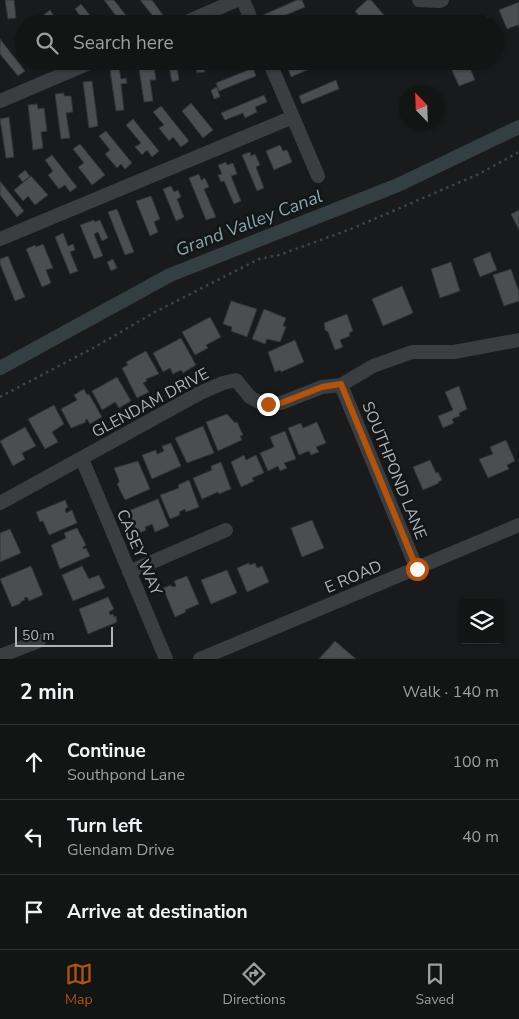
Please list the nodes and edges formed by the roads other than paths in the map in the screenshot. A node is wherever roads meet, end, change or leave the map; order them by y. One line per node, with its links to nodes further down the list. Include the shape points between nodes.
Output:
1 (237, 0): 5 (street)
2 (243, 0): 6 (street)
3 (419, 0): 4 (street)
4 (442, 0)
5 (203, 15)
6 (249, 15)
7 (73, 70): 9 (street)
8 (273, 70): 10 (street)
9 (0, 101)
10 (293, 117): 11 (street); 12 (street)
11 (318, 176)
12 (0, 239)
13 (519, 340): 14 (street, GLENDAM DRIVE, via 454,352 412,352 373,366)
14 (341, 384): 15 (street, GLENDAM DRIVE, via 268,404 250,397 236,380 223,383); 19 (street, SOUTHPOND LANE)
15 (82, 459): 16 (street, GLENDAM DRIVE); 20 (street, CASEY WAY)
16 (0, 503)
17 (519, 524): 19 (street, E ROAD)
18 (226, 530): 20 (street)
19 (417, 569): 24 (street, E ROAD)
20 (130, 572): 23 (street, CASEY WAY)
21 (40, 641): 22 (street)
22 (0, 656)
23 (166, 659)
24 (200, 659)

